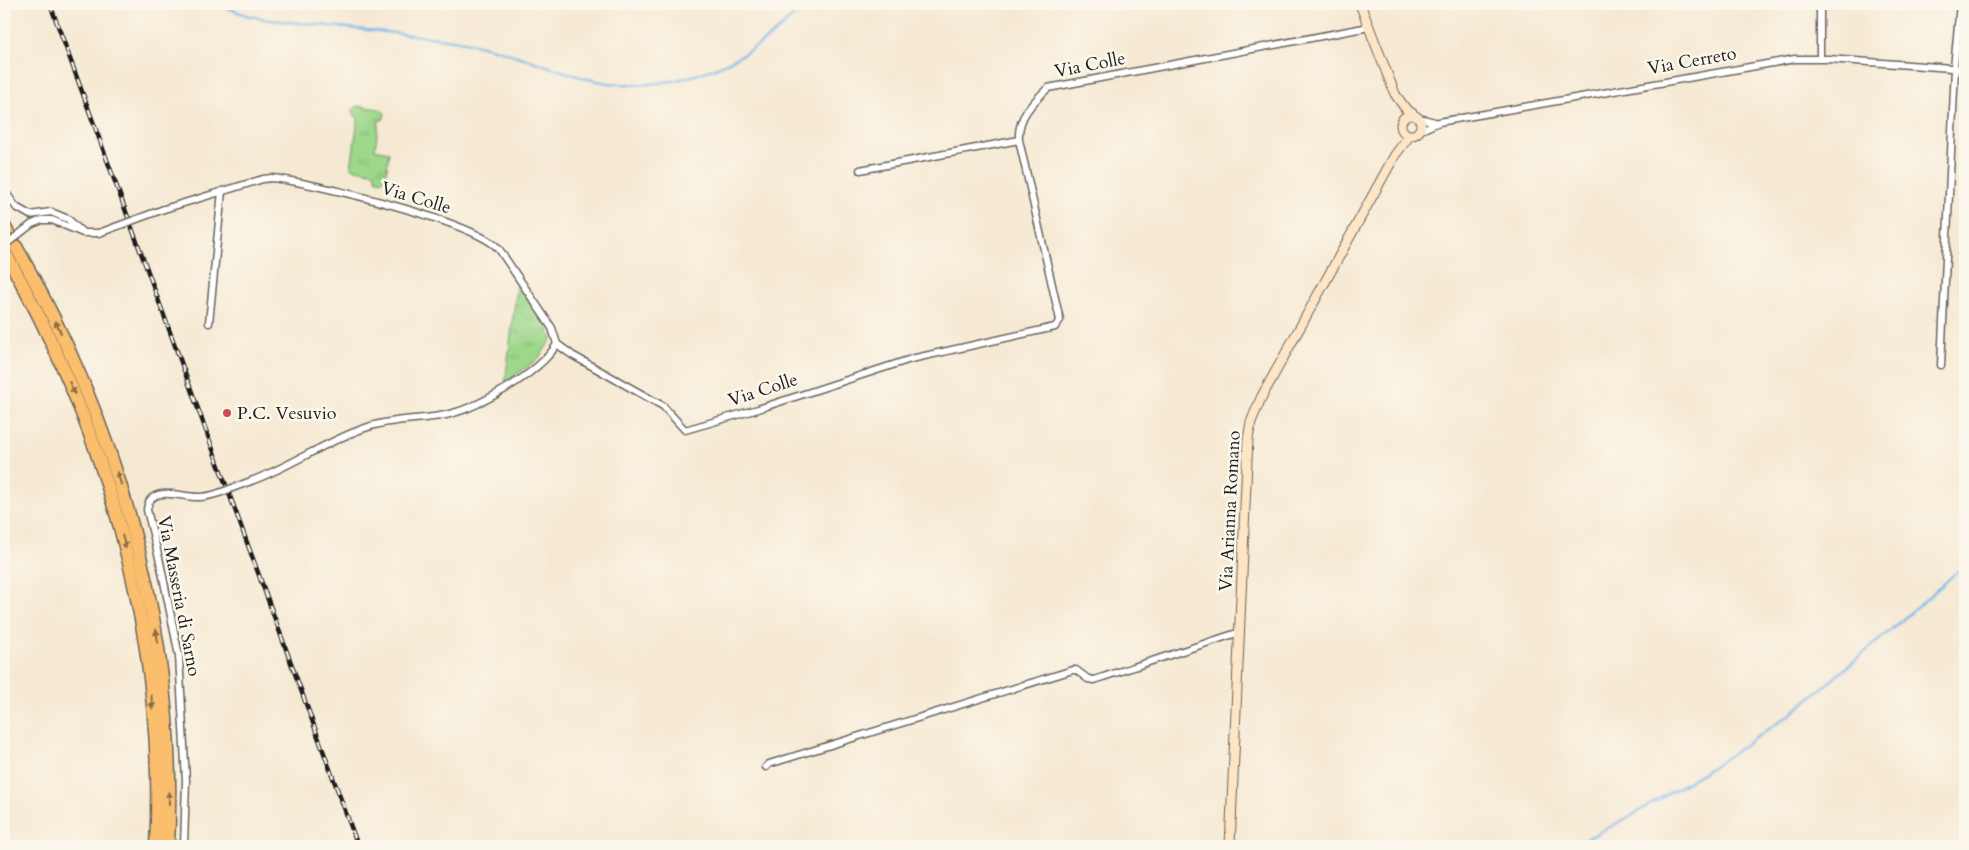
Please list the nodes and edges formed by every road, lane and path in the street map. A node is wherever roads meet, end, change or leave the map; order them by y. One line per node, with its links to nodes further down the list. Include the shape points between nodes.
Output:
1 (1360, 4): 4 (street, Via Arianna Romano)
2 (1820, 4): 5 (street)
3 (1960, 4): 6 (street)
4 (1369, 27): 8 (street, Via Arianna Romano); 13 (street, Via Colle, via 1048,88 1024,115 1018,129)
5 (1820, 59): 6 (street, Via Cerreto); 10 (street, Via Cerreto, via 1795,59 1738,68)
6 (1954, 68): 7 (street, Via Cerreto); 24 (street)
7 (1965, 69)
8 (1395, 94): 9 (street, Via Arianna Romano); 11 (street, Via Arianna Romano)
9 (1416, 116): 10 (street, Via Cerreto); 11 (street, via 1406,115); 12 (street, via 1421,125)
10 (1439, 122): 12 (street, Via Cerreto)
11 (1401, 123): 12 (street, via 1404,133); 14 (street, Via Arianna Romano)
12 (1415, 133): 14 (street, Via Arianna Romano)
13 (1018, 140): 15 (street); 23 (street, Via Colle, via 1060,320 1055,327 911,359 686,430 658,403)
14 (1395, 155): 25 (street, Via Arianna Romano, via 1261,398 1251,422)
15 (860, 170)
16 (4, 190): 19 (street, via 16,207 30,215 51,212 68,219)
17 (222, 191): 19 (street, Via Colle, bridge, via 99,233); 22 (street); 23 (street, Via Colle, via 263,179 281,179 382,203 475,233 499,249 552,328)
18 (4, 226): 28 (highway, one-way to 18, via 169,776 164,691 153,613 130,515 104,435 76,367 34,279)
19 (83, 233): 20 (street, Via Colle, bridge, via 52,220 37,222)
20 (4, 246)
21 (4, 251): 27 (highway, one-way to 27, via 80,406 107,479 132,573 152,695 157,779)
22 (209, 323)
23 (557, 344): 29 (street, Via Masseria di Sarno, bridge, via 524,376 472,407 440,416 369,427 282,469 219,493 198,497 162,494 148,504 179,656 186,781)
24 (1941, 365)
25 (1240, 632): 26 (street, via 1094,680 1073,670); 30 (street, Via Arianna Romano)
26 (766, 767)
27 (156, 846)
28 (168, 846)
29 (184, 846)
30 (1230, 846)

